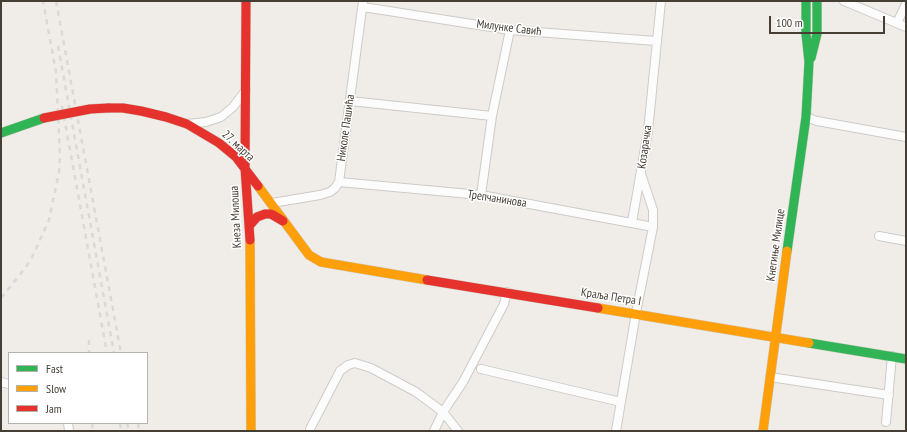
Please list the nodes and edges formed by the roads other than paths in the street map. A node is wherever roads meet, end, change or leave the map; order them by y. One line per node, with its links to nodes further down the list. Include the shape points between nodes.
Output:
1 (246, 1): 13 (street, Кнеза Милоша)
2 (661, 1): 11 (street, Козарачка)
3 (806, 1): 12 (street)
4 (817, 1): 12 (street, via 817,34)
5 (844, 1): 8 (street)
6 (363, 4): 10 (street, Милунке Савић); 14 (street, Николе Пашића)
7 (906, 4): 8 (street)
8 (897, 23): 9 (street)
9 (906, 27)
10 (510, 30): 11 (street, Милунке Савић); 15 (street)
11 (656, 41): 21 (street, Козарачка, via 648,131)
12 (809, 62): 16 (street, Кнегиње Милице)
13 (246, 90): 17 (street, via 233,107 221,117); 20 (street, Кнеза Милоша)
14 (350, 101): 15 (street); 22 (street, Николе Пашића)
15 (492, 116): 23 (street)
16 (806, 117): 19 (street); 34 (street, Кнегиње Милице)
17 (187, 124): 18 (street, 27. марта, bridge, via 141,110 108,108 44,118); 20 (street, 27. марта, via 223,145)
18 (1, 133)
19 (906, 137)
20 (245, 168): 24 (street, 27. марта); 27 (street, Кнеза Милоша)
21 (641, 174): 26 (street); 28 (street, Козарачка, via 653,210)
22 (339, 182): 23 (street, Трепчанинова); 24 (street, via 330,192)
23 (481, 195): 26 (street, Трепчанинова)
24 (272, 203): 25 (street, 27. марта)
25 (286, 222): 27 (street, via 265,214); 31 (street, 27. марта)
26 (632, 222): 28 (street, Трепчанинова)
27 (250, 225): 44 (street, Кнеза Милоша)
28 (653, 227): 33 (street, Козарачка)
29 (879, 236): 30 (street)
30 (906, 242)
31 (313, 258): 32 (street, Краља Петра I, via 354,268)
32 (507, 292): 33 (street, Краља Петра I); 41 (street, via 504,304 463,382)
33 (636, 313): 34 (street, Краља Петра I); 40 (street, Козарачка)
34 (775, 336): 35 (street, Краља Петра I); 38 (street, Кнегиње Милице)
35 (892, 356): 36 (street, Краља Петра I); 39 (street)
36 (906, 359)
37 (481, 369): 40 (street)
38 (770, 377): 39 (street); 48 (street, Кнегиње Милице)
39 (889, 395): 42 (street)
40 (621, 402): 47 (street, Козарачка)
41 (443, 412): 43 (street, via 416,392 371,368 355,363 340,371); 45 (street); 46 (street)
42 (886, 422)
43 (310, 429)
44 (251, 431)
45 (434, 431)
46 (458, 431)
47 (616, 431)
48 (763, 431)

